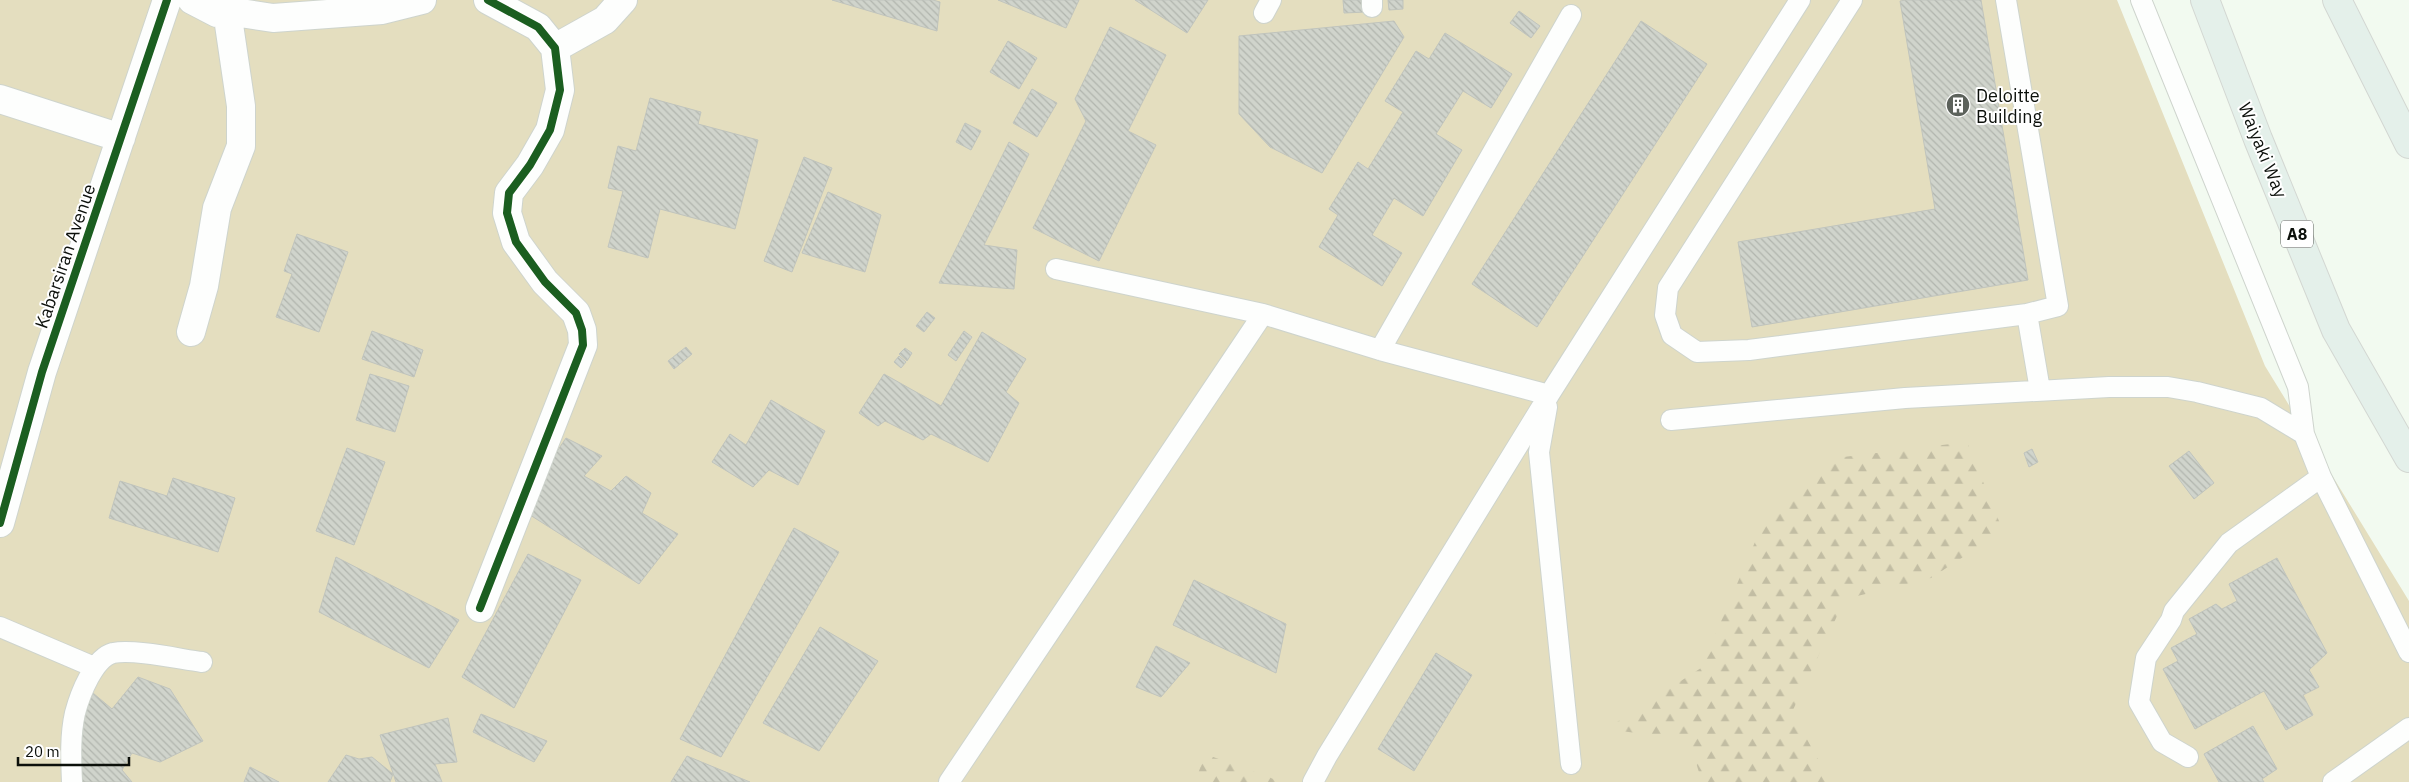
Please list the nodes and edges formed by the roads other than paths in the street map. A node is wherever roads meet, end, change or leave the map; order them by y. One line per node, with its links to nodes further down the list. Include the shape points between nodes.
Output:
1 (167, 0): 16 (street, Kabarsiran Avenue)
2 (192, 0): 12 (street, via 217,13)
3 (422, 0): 12 (street, via 382,10 273,18)
4 (488, 0): 14 (street, via 538,27)
5 (623, 0): 14 (street, via 605,20)
6 (1800, 0): 24 (lane)
7 (1852, 0): 20 (lane, via 1668,288 1665,315 1672,335 1697,352 1749,350)
8 (2006, 0): 20 (lane, via 2058,306)
9 (2141, 0): 26 (lane, via 2298,387)
10 (2205, 0): 27 (highway, Waiyaki Way / A8, via 2336,330)
11 (2338, 0): 17 (highway)
12 (227, 11): 21 (street, via 241,106 241,146 217,208 204,286)
13 (1571, 15): 22 (lane)
14 (555, 48): 30 (street, via 560,90 550,130 509,193 507,213 516,242 545,282 576,313 583,344)
15 (0, 99): 16 (street)
16 (121, 138): 29 (street, Kabarsiran Avenue, via 42,372)
17 (2408, 141)
18 (1056, 269): 19 (lane)
19 (1263, 314): 22 (lane); 39 (lane)
20 (2027, 314): 23 (lane)
21 (191, 332)
22 (1380, 350): 24 (lane)
23 (2040, 390): 25 (lane, via 1905,398); 26 (lane, via 2168,387 2261,408)
24 (1549, 395): 37 (lane, via 1539,452); 40 (lane)
25 (1671, 420)
26 (2304, 434): 28 (lane)
27 (2409, 458)
28 (2321, 477): 32 (lane); 36 (lane, via 2229,543 2174,610 2146,658 2139,702 2162,742)
29 (0, 523)
30 (480, 608)
31 (0, 627): 34 (lane)
32 (2409, 652)
33 (202, 662): 34 (lane, via 114,653 102,658)
34 (94, 667): 38 (lane, via 76,712 71,751)
35 (2409, 728): 41 (lane)
36 (2188, 757)
37 (1571, 764)
38 (72, 782)
39 (949, 782)
40 (1313, 782)
41 (2333, 782)

